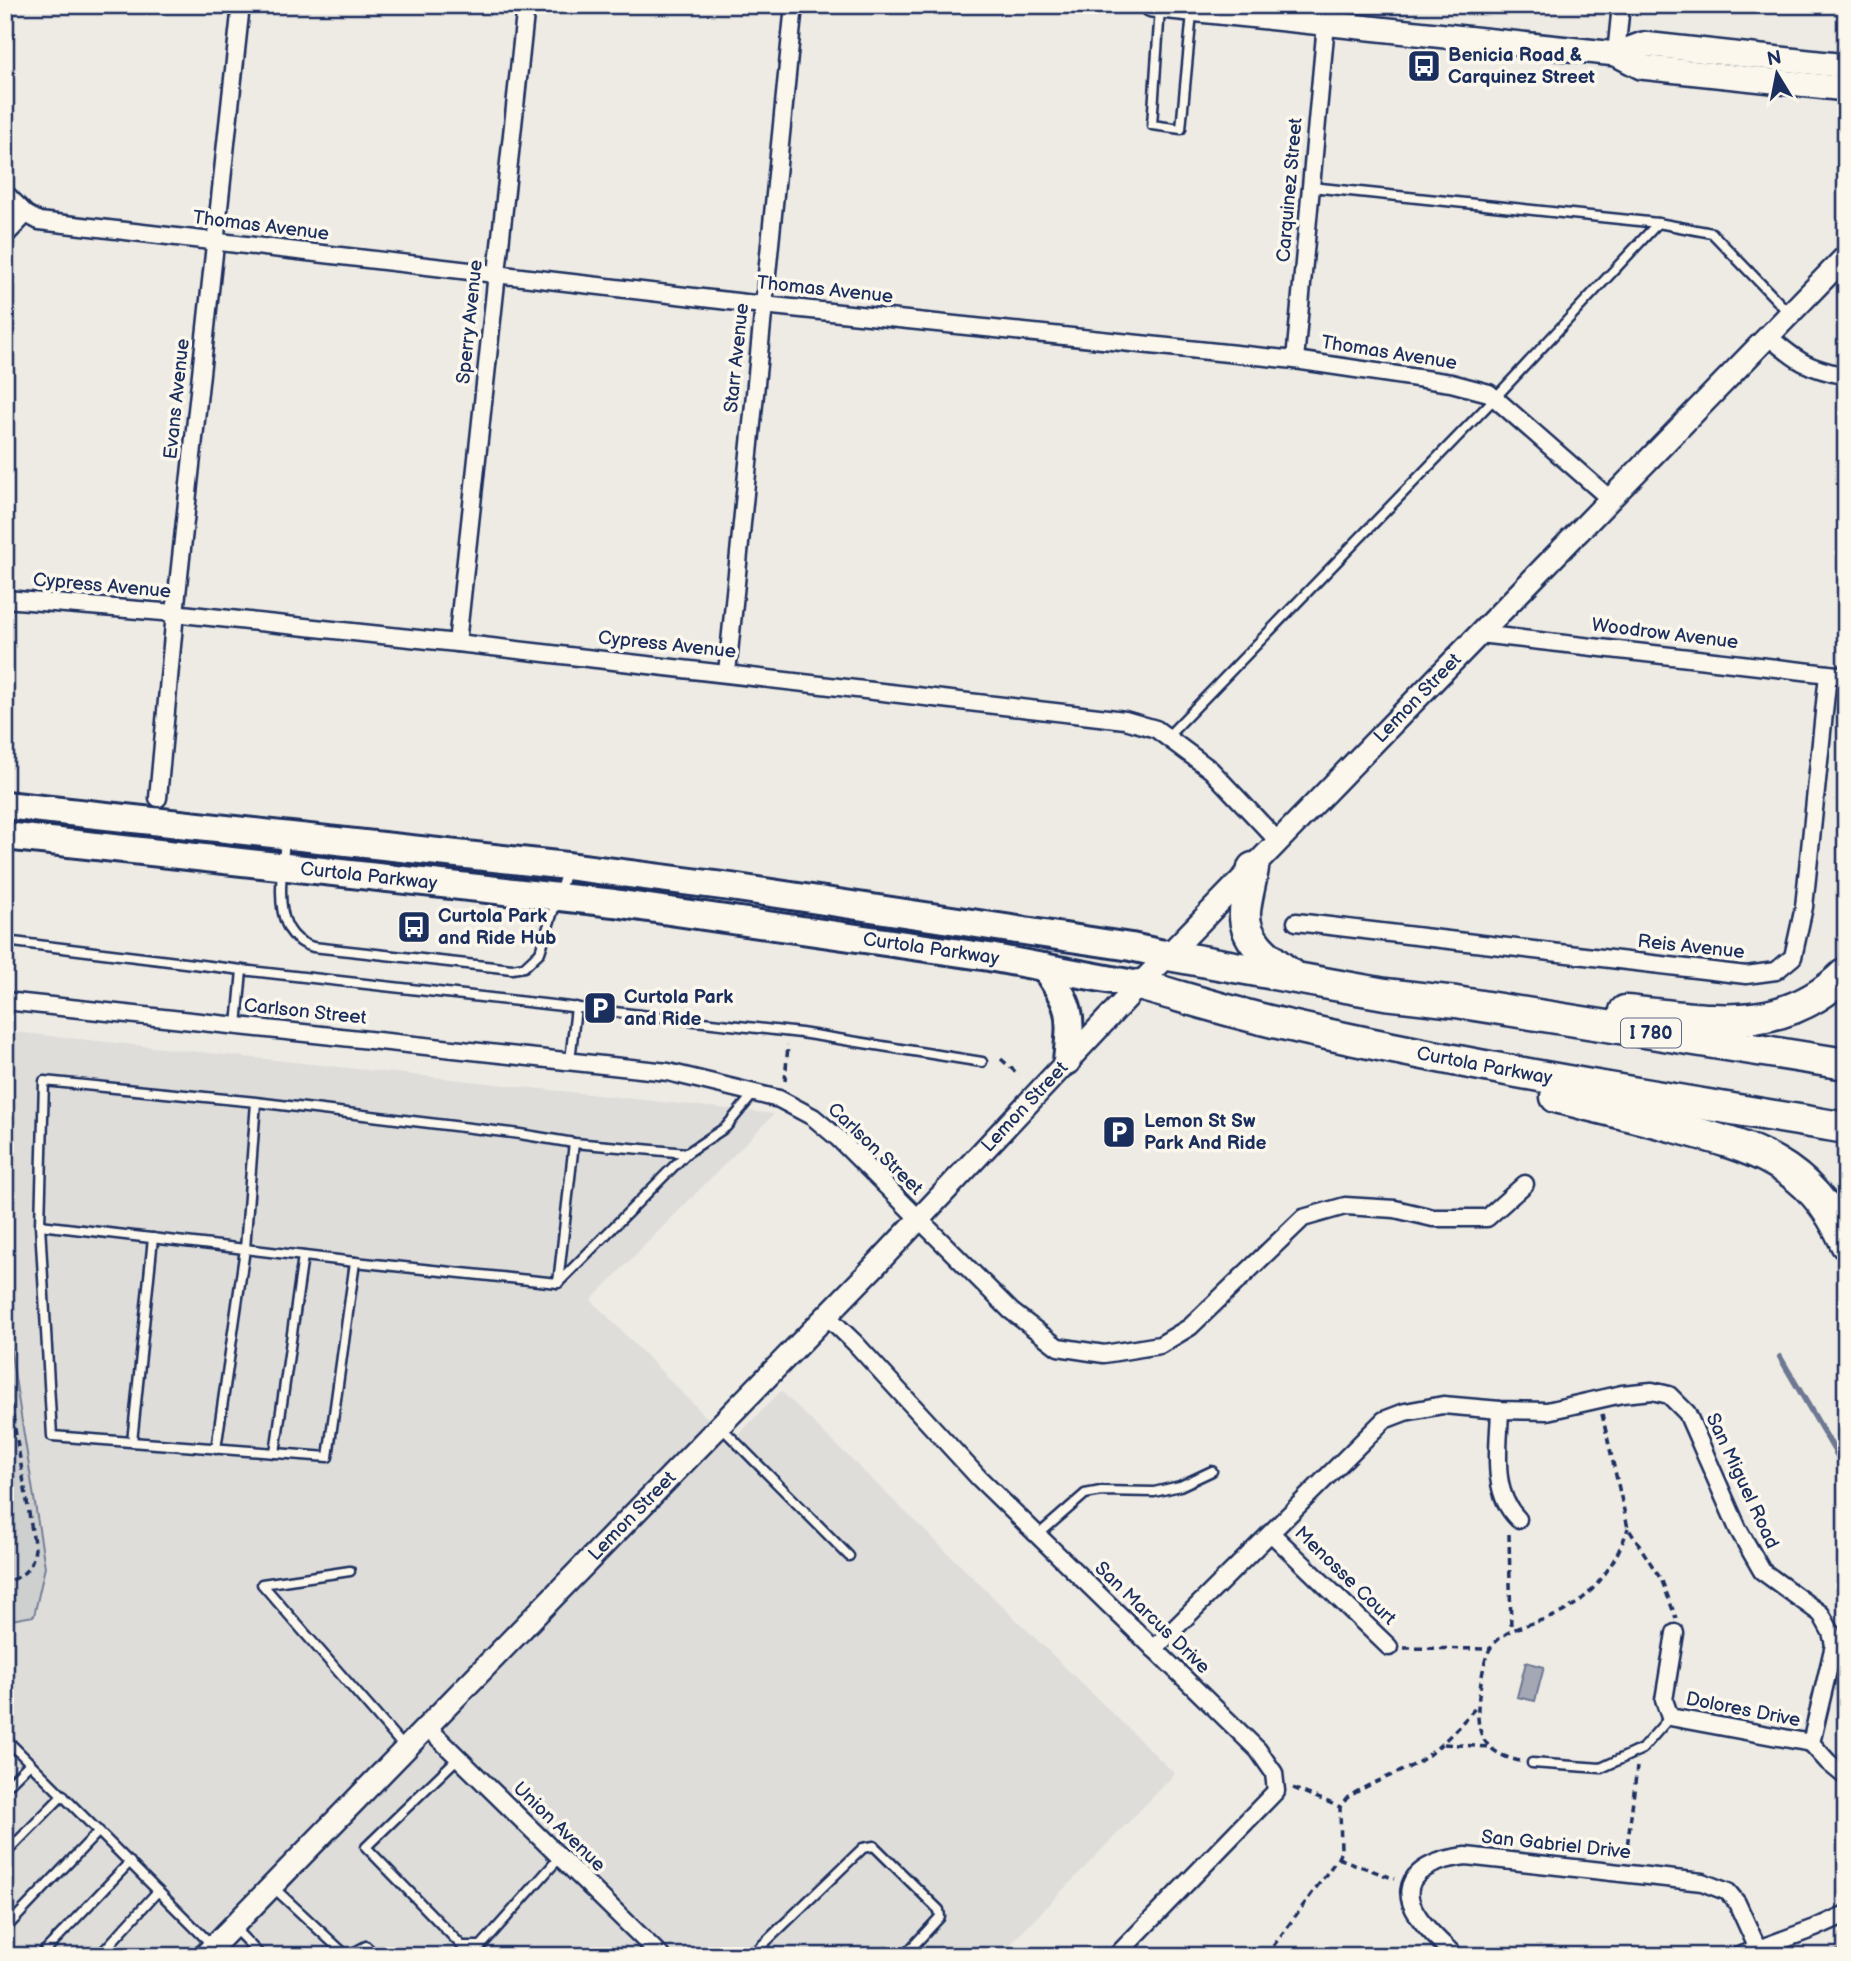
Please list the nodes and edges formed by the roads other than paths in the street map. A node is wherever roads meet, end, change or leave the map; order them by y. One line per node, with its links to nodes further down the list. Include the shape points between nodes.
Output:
1 (241, 5): 17 (street, Evans Avenue)
2 (526, 5): 19 (street, Sperry Avenue)
3 (794, 5): 20 (street, Starr Avenue)
4 (1152, 5): 6 (main road)
5 (1621, 5): 9 (street)
6 (1160, 6): 7 (main road); 7 (lane, via 1152,125 1181,129)
7 (1192, 10): 8 (main road)
8 (1326, 24): 9 (main road); 12 (street, Carquinez Street)
9 (1616, 54): 10 (main road, via 1643,44); 11 (main road, via 1641,67)
10 (1846, 66)
11 (1846, 89)
12 (1311, 187): 15 (lane); 23 (street, Carquinez Street)
13 (5, 193): 14 (street, Thomas Avenue)
14 (26, 214): 16 (street); 17 (street, Thomas Avenue, via 39,221)
15 (1658, 223): 21 (lane, via 1712,233); 25 (lane)
16 (5, 236)
17 (215, 242): 19 (street, Thomas Avenue); 28 (street, Evans Avenue)
18 (1846, 256): 21 (street, Lemon Street)
19 (496, 274): 20 (street, Thomas Avenue); 30 (street, Sperry Avenue)
20 (763, 305): 23 (street, Thomas Avenue); 31 (street, Starr Avenue)
21 (1790, 313): 22 (street, Lemon Street)
22 (1768, 336): 24 (street, via 1814,369); 26 (street, Lemon Street)
23 (1296, 360): 25 (street, Thomas Avenue, via 1451,383)
24 (1846, 376)
25 (1495, 398): 26 (street, Thomas Avenue); 34 (lane)
26 (1610, 499): 29 (street, Lemon Street)
27 (5, 599): 28 (street, Cypress Avenue)
28 (175, 613): 30 (street, Cypress Avenue); 35 (street, Evans Avenue)
29 (1479, 634): 32 (street, Woodrow Avenue); 39 (street, Lemon Street)
30 (457, 643): 31 (street, Cypress Avenue)
31 (727, 673): 34 (street, Cypress Avenue, via 1125,720)
32 (1828, 674): 33 (street, Woodrow Avenue); 44 (street, Reis Avenue, via 1804,907 1793,957 1776,971 1746,975)
33 (1846, 676)
34 (1168, 736): 39 (street, Cypress Avenue, via 1211,770)
35 (159, 798)
36 (5, 806): 38 (main road, Curtola Parkway)
37 (5, 836): 41 (main road, Curtola Parkway)
38 (285, 836): 40 (main road, Curtola Parkway); 41 (lane)
39 (1278, 841): 42 (street, Lemon Street)
40 (567, 866): 43 (lane); 46 (main road, Curtola Parkway)
41 (284, 868): 43 (main road, Curtola Parkway); 43 (lane, via 282,915 300,943 512,969 524,967 540,951)
42 (1253, 868): 46 (street, Lemon Street); 50 (highway, via 1245,915 1253,941)
43 (558, 896): 47 (main road, Curtola Parkway)
44 (1296, 922)
45 (5, 941): 48 (lane)
46 (1168, 955): 50 (highway, Curtola Parkway / I 780); 51 (street, Lemon Street)
47 (1044, 967): 51 (main road, Curtola Parkway); 57 (main road, via 1065,998 1071,1023)
48 (242, 970): 53 (lane); 55 (lane)
49 (1846, 973): 54 (highway, via 1807,1003 1774,1016 1739,1020 1611,1010)
50 (1297, 979): 54 (highway, Curtola Parkway / I 780)
51 (1139, 985): 57 (street, Lemon Street); 60 (highway, Curtola Parkway, via 1280,1023)
52 (5, 1001): 55 (street, Carlson Street)
53 (576, 1007): 56 (lane); 58 (lane, via 789,1032)
54 (1543, 1016): 59 (highway, Curtola Parkway / I 780)
55 (237, 1026): 56 (street, Carlson Street)
56 (570, 1061): 61 (street, Carlson Street, via 668,1072)
57 (1067, 1061): 67 (street, Lemon Street)
58 (982, 1062)
59 (1846, 1064)
60 (1492, 1068): 63 (highway, Curtola Parkway); 70 (highway, via 1546,1094 1753,1150 1792,1172 1822,1200)
61 (755, 1092): 65 (lane, via 726,1127); 67 (street, Carlson Street, via 813,1117)
62 (256, 1102): 64 (lane); 68 (lane, via 44,1081); 71 (lane)
63 (1846, 1128)
64 (574, 1143): 65 (lane); 74 (lane)
65 (687, 1153): 74 (lane)
66 (1525, 1184): 67 (street, Carlson Street, via 1487,1218 1433,1219 1395,1209 1345,1206 1303,1219 1190,1327 1160,1345 1104,1354 1058,1347 1011,1311)
67 (918, 1220): 75 (street, Lemon Street)
68 (40, 1225): 69 (lane); 78 (lane, via 52,1436)
69 (153, 1238): 71 (lane); 78 (lane)
70 (1846, 1244)
71 (245, 1249): 72 (lane); 79 (lane)
72 (303, 1256): 73 (lane); 80 (lane)
73 (355, 1262): 74 (lane); 80 (lane, via 328,1457)
74 (558, 1283)
75 (827, 1316): 77 (street, Lemon Street); 84 (street, San Marcus Drive)
76 (1500, 1410): 82 (street, via 1499,1484); 83 (street, San Miguel Road, via 1443,1405 1384,1420); 93 (street, San Miguel Road, via 1547,1411 1651,1391 1669,1395 1686,1413 1762,1571 1821,1614 1831,1632 1833,1646)
77 (720, 1426): 85 (lane); 91 (street, Lemon Street)
78 (132, 1442): 79 (lane)
79 (216, 1449): 80 (lane)
80 (275, 1453)
81 (1212, 1471): 84 (lane, via 1154,1492 1085,1494)
82 (1513, 1515)
83 (1272, 1534): 88 (street, Menosse Court); 89 (street, San Miguel Road)
84 (1038, 1535): 89 (street, San Marcus Drive)
85 (849, 1556)
86 (350, 1571): 94 (lane, via 262,1584)
87 (1675, 1633): 90 (street, Dolores Drive, via 1664,1700)
88 (1389, 1647)
89 (1154, 1649): 120 (street, San Marcus Drive, via 1258,1750 1274,1773 1276,1791)
90 (1670, 1717): 93 (street, Dolores Drive); 97 (lane, via 1640,1751 1601,1768)
91 (427, 1727): 94 (street, Lemon Street); 95 (street, Union Avenue)
92 (5, 1738): 96 (lane)
93 (1811, 1743): 98 (street)
94 (406, 1749): 105 (street, Lemon Street)
95 (458, 1758): 103 (street, Union Avenue); 103 (lane, via 366,1847 462,1946 481,1946)
96 (30, 1763): 99 (lane); 100 (lane)
97 (1532, 1763)
98 (1846, 1777)
99 (5, 1788)
100 (62, 1796): 101 (lane); 102 (lane)
101 (99, 1831): 104 (lane); 109 (lane)
102 (5, 1854)
103 (560, 1857): 112 (street, Union Avenue)
104 (130, 1862): 106 (lane); 113 (lane)
105 (272, 1886): 108 (street, Lemon Street); 116 (lane)
106 (158, 1891): 111 (lane); 114 (lane)
107 (1846, 1914): 110 (street)
108 (232, 1927): 111 (street, Lemon Street); 115 (lane)
109 (5, 1929)
110 (1758, 1949): 121 (street, San Gabriel Drive, via 1728,1892 1702,1882 1466,1856 1432,1863 1410,1884 1410,1900 1418,1916); 122 (street)
111 (209, 1951)
112 (655, 1954)
113 (40, 1956)
114 (99, 1956)
115 (261, 1956)
116 (347, 1956): 117 (lane, via 366,1947)
117 (376, 1956)
118 (751, 1956): 119 (lane, via 863,1848 874,1846 939,1910 940,1917)
119 (904, 1956)
120 (1115, 1956)
121 (1455, 1956)
122 (1739, 1956)

